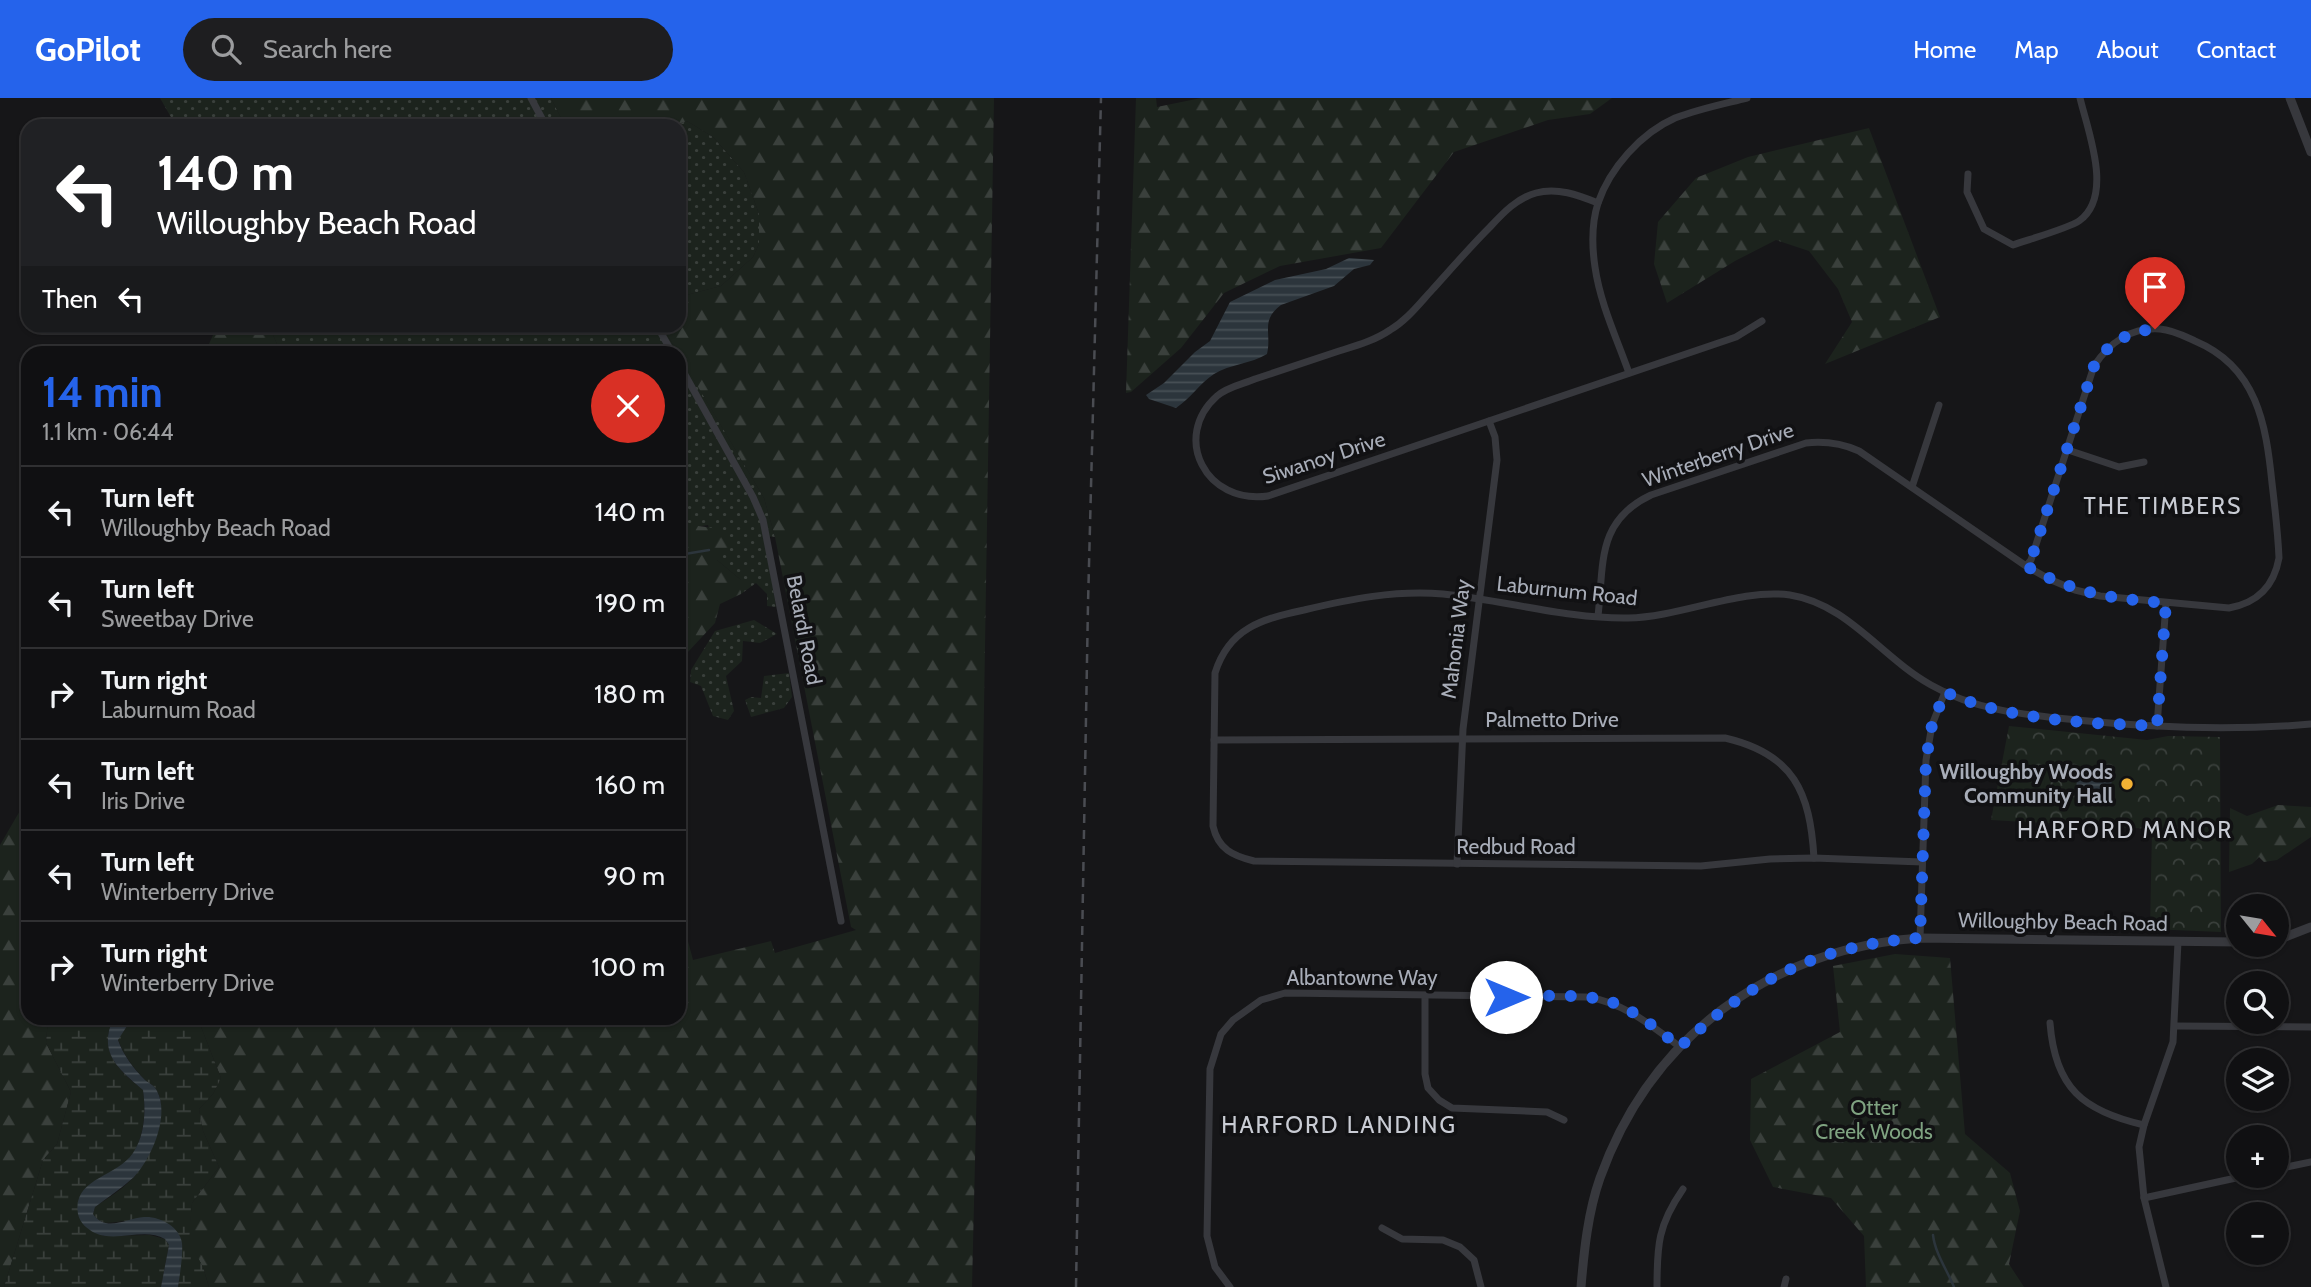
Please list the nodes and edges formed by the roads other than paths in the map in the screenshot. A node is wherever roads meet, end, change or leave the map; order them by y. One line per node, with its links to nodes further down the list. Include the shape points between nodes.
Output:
1 (531, 98): 5 (street)
2 (1747, 98): 8 (street, via 1673,119 1650,133 1631,149)
3 (2080, 98): 7 (street, via 2098,192 2079,221 2013,245 1984,229 1967,192)
4 (2290, 98): 6 (street)
5 (543, 119)
6 (2311, 152)
7 (1968, 174)
8 (1598, 203): 10 (street, via 1595,268); 13 (street, Siwanoy Drive, via 1554,190 1519,201 1390,331 1218,395 1200,424 1198,454 1214,482 1253,498)
9 (1762, 321): 10 (street, Siwanoy Drive, via 1736,338)
10 (1629, 373): 13 (street, Siwanoy Drive)
11 (686, 377): 29 (street, Belardi Road, via 763,520)
12 (1939, 405): 16 (street)
13 (1489, 421): 18 (street, Mahonia Way, via 1497,460)
14 (2067, 450): 15 (street, via 2119,467); 17 (street, Winterberry Drive); 19 (street, Winterberry Drive, via 2094,366 2113,343 2141,330 2166,330 2201,343 2224,359 2252,392 2266,428 2277,569 2264,591 2244,605)
15 (2144, 462)
16 (1912, 486): 17 (street, Winterberry Drive); 20 (street, Winterberry Drive, via 1858,451 1822,442 1806,443 1651,495 1624,511 1608,537)
17 (2026, 566): 19 (street, Winterberry Drive, via 2075,590)
18 (1478, 600): 20 (street, Laburnum Road); 24 (street, Mahonia Way); 25 (street, Laburnum Road, via 1444,594 1380,594 1255,624 1228,644 1220,657 1215,673)
19 (2166, 603): 23 (street)
20 (1598, 616): 21 (street, Laburnum Road, via 1672,613 1769,594 1807,599 1841,616 1899,664)
21 (1945, 692): 23 (street, Laburnum Road, via 1992,710 2022,715); 27 (street, via 1928,741)
22 (2311, 723): 23 (street, Laburnum Road)
23 (2157, 726)
24 (1462, 738): 25 (street, Palmetto Drive); 26 (street, Palmetto Drive, via 1741,741 1781,763 1799,786 1812,822); 28 (street, Mahonia Way)
25 (1214, 740): 28 (street, Redbud Road, via 1213,826 1220,845 1236,856 1254,861)
26 (1814, 858): 27 (street, Redbud Road); 28 (street, Redbud Road, via 1701,866)
27 (1922, 862): 32 (street)
28 (1457, 864)
29 (841, 921)
30 (2311, 927): 31 (street)
31 (2289, 935)
32 (1920, 938): 33 (street, Willoughby Beach Road); 39 (street, Willoughby Beach Road, via 1826,954 1792,968 1741,996)
33 (2178, 942): 34 (street, Willoughby Beach Road); 37 (street)
34 (2226, 942)
35 (1425, 996): 39 (street, Albantowne Way, via 1600,999 1625,1009); 40 (street, via 1425,1074 1439,1100 1452,1108 1547,1112); 48 (street, Albantowne Way, via 1285,993 1247,1008 1221,1034 1210,1069 1207,1236 1215,1267)
36 (2050, 1023): 41 (street, via 2052,1051 2077,1095 2104,1114)
37 (2175, 1026): 38 (street); 41 (street)
38 (2311, 1027)
39 (1680, 1047): 50 (street, Willoughby Beach Road, via 1619,1130 1589,1217)
40 (1564, 1120)
41 (2144, 1125): 46 (street, via 2139,1147)
42 (2311, 1162): 43 (street)
43 (2289, 1167)
44 (2226, 1180): 46 (street)
45 (1683, 1189): 51 (street, via 1660,1230)
46 (2144, 1198): 52 (street)
47 (1382, 1228): 49 (street, via 1402,1239 1443,1240 1460,1247 1474,1260)
48 (1230, 1287)
49 (1481, 1287)
50 (1581, 1287)
51 (1657, 1287)
52 (2166, 1287)

